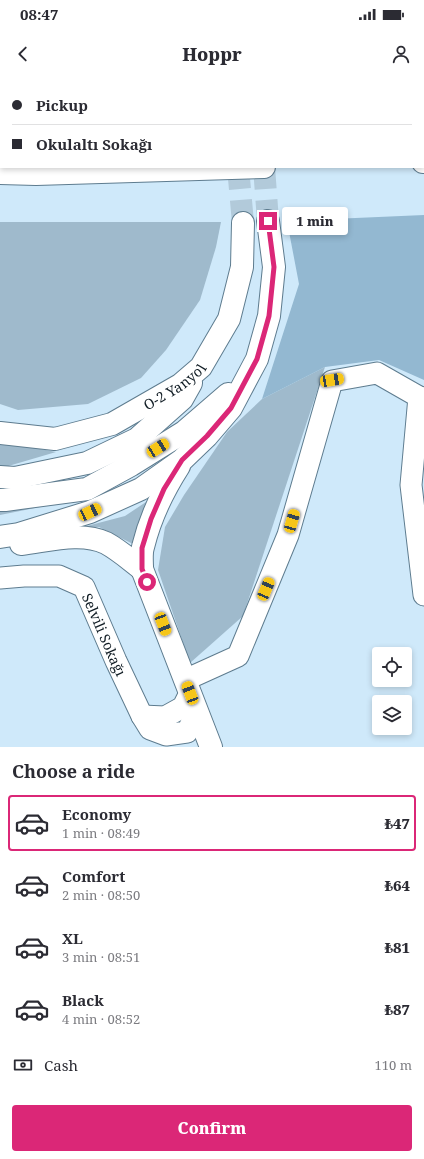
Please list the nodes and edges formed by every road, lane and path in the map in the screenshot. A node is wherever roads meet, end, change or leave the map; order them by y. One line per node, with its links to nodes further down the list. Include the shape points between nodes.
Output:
1 (231, 168): 2 (main road)
2 (0, 174)
3 (268, 221): 5 (main road, via 274,267 269,316)
4 (244, 223): 6 (main road, O-2 Yanyol, via 242,267 229,319)
5 (257, 359): 9 (main road, via 231,408); 11 (main road, via 236,386 184,432 132,465 87,489)
6 (201, 367): 8 (main road, O-2 Yanyol, via 180,385 112,424 54,439); 10 (main road, via 182,399 137,439 88,463 15,478)
7 (421, 398): 16 (street, via 411,485); 17 (street, via 377,373 332,380 288,535 238,656)
8 (0, 433)
9 (182, 460): 12 (main road, via 141,489 90,512 19,534); 14 (main road, via 164,489 151,519 142,548)
10 (0, 477)
11 (0, 500)
12 (0, 537)
13 (0, 545): 14 (main road, via 90,538 122,552)
14 (142, 569): 17 (main road)
15 (0, 578): 17 (street, Selvili Sokağı, via 59,576 84,587 142,716 165,717 183,707)
16 (424, 595)
17 (190, 695): 18 (main road)
18 (211, 747)

